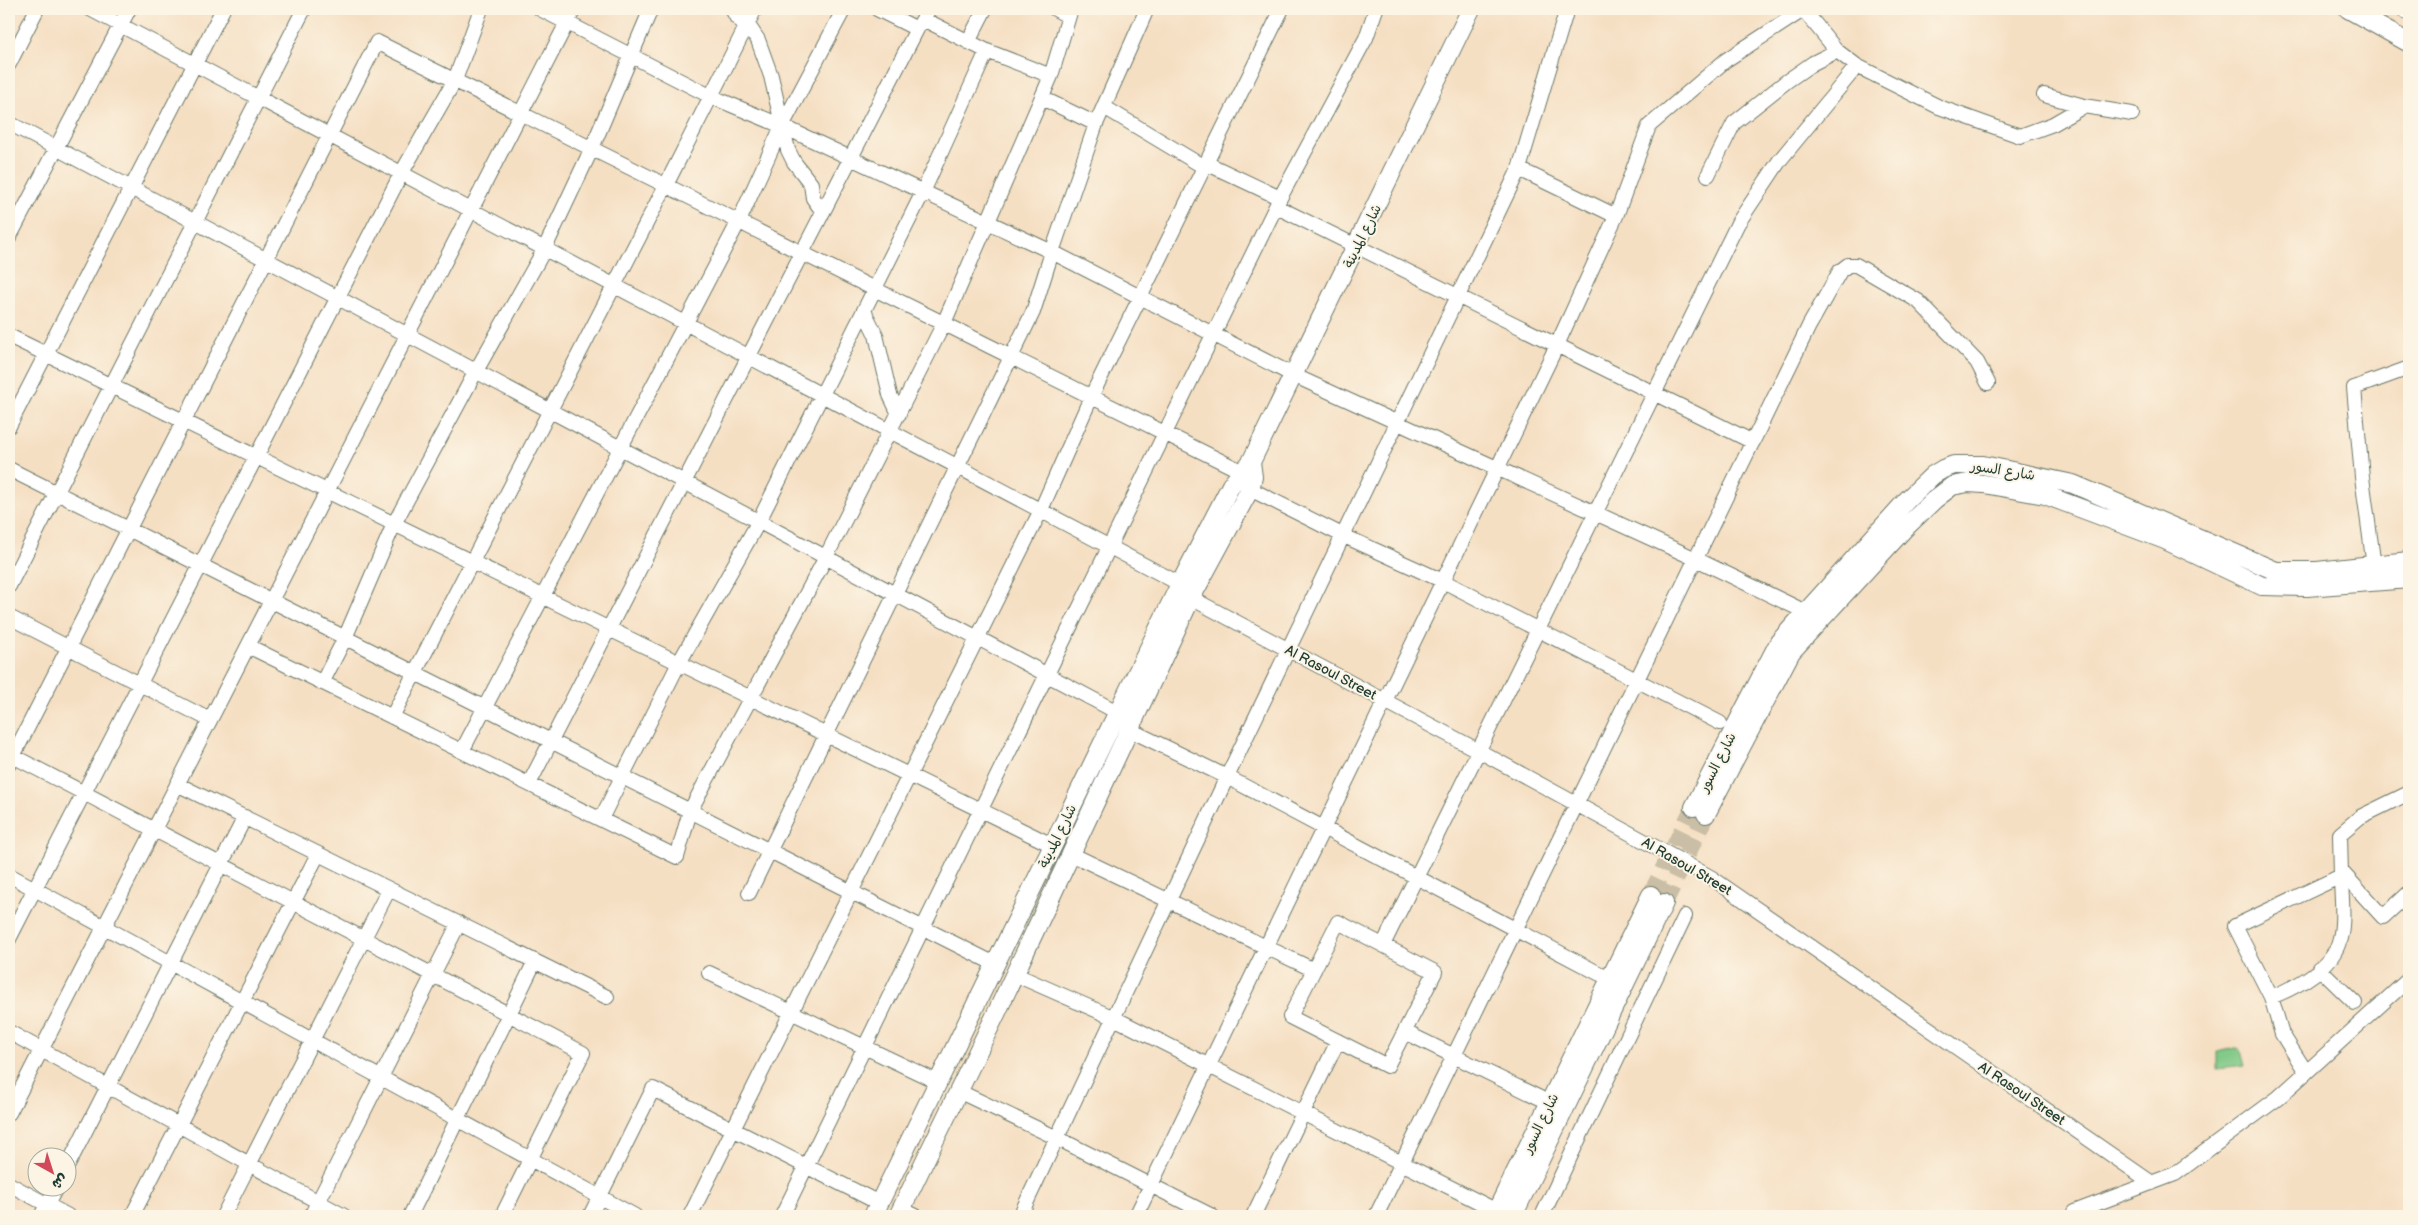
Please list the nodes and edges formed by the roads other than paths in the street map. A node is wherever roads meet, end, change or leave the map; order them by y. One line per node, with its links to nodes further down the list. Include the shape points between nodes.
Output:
1 (37, 9): 35 (street)
2 (90, 9): 28 (street)
3 (129, 9): 28 (street)
4 (223, 9): 36 (street)
5 (304, 9): 42 (street)
6 (480, 9): 39 (street)
7 (540, 9): 27 (street)
8 (574, 9): 27 (street)
9 (651, 9): 34 (street)
10 (732, 9): 29 (street, via 737,18)
11 (755, 9): 29 (street)
12 (844, 9): 50 (street)
13 (877, 9): 26 (street)
14 (984, 9): 31 (street)
15 (1055, 9): 25 (street)
16 (1147, 9): 45 (street)
17 (1282, 9): 55 (street)
18 (1376, 9): 62 (street, via 1366,38)
19 (1471, 9): 70 (main road, شارع المدينة)
20 (1566, 9): 56 (street)
21 (1803, 9): 33 (street); 65 (street, via 1726,60 1649,126)
22 (2348, 9): 30 (main road)
23 (2406, 9): 24 (main road)
24 (2409, 11)
25 (1070, 12): 38 (street)
26 (923, 19): 31 (street); 54 (street)
27 (567, 23): 34 (street); 46 (street)
28 (120, 25): 36 (street); 52 (street)
29 (747, 25): 41 (street); 50 (street, via 758,40 768,67)
30 (2406, 39)
31 (968, 42): 32 (street)
32 (987, 51): 38 (street); 61 (street)
33 (1837, 51): 37 (street); 58 (street, via 1787,80 1734,123)
34 (631, 54): 41 (street); 53 (street)
35 (9, 64)
36 (194, 64): 42 (street); 60 (street)
37 (1857, 66): 44 (street, via 1939,107 2020,136 2053,124); 95 (street, via 1780,160 1738,223)
38 (1051, 76): 43 (street)
39 (454, 80): 46 (street); 51 (street, via 377,42); 57 (street)
40 (2044, 95): 44 (street)
41 (710, 96): 50 (street); 59 (street)
42 (259, 98): 51 (street); 67 (street)
43 (1042, 98): 49 (street); 68 (street)
44 (2084, 106): 47 (street)
45 (1104, 107): 49 (street); 55 (street)
46 (521, 113): 53 (street); 63 (street)
47 (2132, 114)
48 (9, 123): 52 (street)
49 (1096, 124): 72 (street)
50 (782, 126): 54 (street); 64 (street, via 791,156 811,184 813,198); 66 (street)
51 (329, 136): 57 (street); 74 (street)
52 (56, 148): 60 (street); 69 (street)
53 (592, 148): 59 (street); 71 (street)
54 (850, 158): 61 (street); 64 (street)
55 (1205, 165): 62 (street); 77 (street)
56 (1519, 169): 65 (street); 78 (street)
57 (401, 174): 63 (street); 79 (street)
58 (1708, 175)
59 (666, 185): 66 (street); 75 (street)
60 (131, 188): 67 (street); 87 (street)
61 (923, 192): 68 (street); 76 (street)
62 (1278, 202): 70 (street); 83 (street)
63 (471, 211): 71 (street); 84 (street)
64 (823, 212): 73 (street)
65 (1616, 216): 86 (street)
66 (739, 221): 73 (street); 82 (street)
67 (195, 222): 74 (street); 94 (street)
68 (989, 223): 72 (street); 81 (street)
69 (9, 238)
70 (1357, 246): 78 (street); 92 (main road, شارع المدينة)
71 (544, 250): 75 (street); 91 (street)
72 (1052, 252): 77 (street); 88 (street, via 1033,312)
73 (803, 253): 76 (street); 89 (street)
74 (266, 260): 79 (street); 100 (street)
75 (613, 286): 82 (street); 98 (street)
76 (876, 289): 80 (street); 81 (street)
77 (1140, 296): 83 (street); 96 (street)
78 (1459, 297): 86 (street); 101 (street)
79 (338, 298): 84 (street); 107 (street)
80 (864, 310): 97 (street); 99 (street, via 876,335 890,395)
81 (944, 323): 88 (street); 99 (street)
82 (684, 324): 89 (street); 106 (street)
83 (1213, 334): 92 (street); 104 (street)
84 (407, 335): 91 (street); 113 (street)
85 (9, 336): 87 (street)
86 (1557, 345): 95 (street); 108 (street)
87 (46, 354): 94 (street); 102 (street)
88 (1013, 357): 96 (street); 109 (street)
89 (748, 358): 97 (street); 112 (street)
90 (2409, 368): 127 (street, via 2354,388)
91 (476, 371): 98 (street); 118 (street)
92 (1293, 375): 101 (street); 111 (main road, شارع المدينة)
93 (1988, 383): 105 (street, via 1977,362 1918,301 1856,265 1848,265 1840,271 1810,326)
94 (112, 386): 100 (street); 114 (street)
95 (1654, 393): 105 (street); 116 (street)
96 (1092, 395): 104 (street); 115 (street)
97 (821, 396): 103 (street); 117 (street)
98 (549, 410): 106 (street); 125 (street)
99 (899, 414): 103 (street)
100 (184, 422): 107 (street); 119 (street)
101 (1397, 423): 108 (street); 120 (street)
102 (9, 426)
103 (889, 432): 109 (street); 122 (street)
104 (1164, 432): 111 (street); 121 (street)
105 (1753, 442): 123 (street)
106 (620, 447): 112 (street); 133 (street)
107 (256, 457): 113 (street); 126 (street)
108 (1497, 468): 116 (street); 129 (street)
109 (958, 469): 115 (street); 132 (street)
110 (9, 470): 114 (street)
111 (1249, 475): 120 (street); 130 (main road, شارع المدينة, via 1231,484); 134 (main road, شارع المدينة)
112 (684, 482): 117 (street); 138 (street)
113 (327, 491): 118 (street); 135 (street)
114 (56, 493): 119 (street); 131 (street)
115 (1040, 512): 121 (street); 140 (street)
116 (1596, 513): 123 (street); 139 (street)
117 (759, 521): 122 (street); 145 (street)
118 (394, 524): 125 (street); 141 (street)
119 (128, 530): 126 (street); 143 (street)
120 (1344, 536): 129 (street); 144 (street)
121 (1108, 548): 130 (street); 147 (street)
122 (826, 557): 132 (street); 151 (street)
123 (1696, 559): 136 (street); 148 (street)
124 (2409, 561): 127 (main road, شارع السور)
125 (472, 562): 133 (street); 146 (street)
126 (200, 566): 135 (street); 150 (street)
127 (2375, 573): 128 (main road, شارع السور); 136 (main road, شارع السور, via 2276,571 2073,484 1983,465 1960,465 1943,469 1907,500)
128 (2409, 579)
129 (1443, 581): 139 (street); 152 (street)
130 (1180, 584): 154 (main road, شارع المدينة)
131 (9, 586)
132 (896, 594): 140 (street); 159 (street)
133 (543, 596): 138 (street); 153 (street)
134 (1191, 598): 144 (street, Al Rasoul Street); 158 (main road, شارع المدينة)
135 (271, 601): 141 (street); 142 (street)
136 (1813, 615): 174 (main road, شارع السور, via 1779,642 1770,657)
137 (9, 616): 143 (street)
138 (609, 628): 145 (street); 160 (street)
139 (1538, 630): 148 (street); 161 (street)
140 (978, 637): 147 (street); 164 (street)
141 (345, 638): 146 (street); 149 (street)
142 (248, 646): 149 (street); 156 (street)
143 (68, 647): 150 (street); 163 (street)
144 (1289, 650): 152 (street, Al Rasoul Street); 165 (street)
145 (679, 663): 151 (street); 166 (street)
146 (414, 673): 153 (street); 155 (street)
147 (1046, 673): 154 (street); 172 (street)
148 (1637, 681): 157 (street); 171 (street)
149 (322, 683): 155 (street)
150 (140, 684): 156 (street); 169 (street)
151 (751, 698): 159 (street); 173 (street)
152 (1385, 701): 161 (street, Al Rasoul Street); 177 (street)
153 (484, 708): 160 (street); 162 (street)
154 (1117, 712): 179 (main road, شارع المدينة)
155 (392, 717): 162 (street)
156 (210, 720): 167 (street)
157 (1720, 723)
158 (1130, 730): 165 (street); 182 (main road, شارع المدينة)
159 (827, 735): 164 (street); 180 (street)
160 (551, 741): 166 (street); 168 (street)
161 (1479, 751): 171 (street, Al Rasoul Street); 186 (street)
162 (462, 752): 168 (street)
163 (10, 758): 169 (street)
164 (910, 775): 172 (street); 189 (street)
165 (1227, 777): 177 (street); 194 (street)
166 (623, 778): 173 (street); 176 (street)
167 (177, 784): 175 (street); 178 (street)
168 (529, 784): 176 (street)
169 (84, 793): 178 (street); 187 (street)
170 (2409, 793): 185 (street, via 2360,817 2340,834)
171 (1576, 805): 199 (street); 246 (street, Al Rasoul Street, via 1712,878)
172 (980, 809): 179 (street); 198 (street)
173 (690, 811): 176 (street, via 677,857); 180 (street)
174 (1700, 811)
175 (245, 817): 181 (street); 183 (street)
176 (601, 819)
177 (1323, 828): 186 (street); 203 (street)
178 (154, 830): 183 (street); 197 (street)
179 (1052, 844): 206 (main road, شارع المدينة)
180 (770, 851): 189 (street); 190 (street)
181 (318, 854): 188 (street); 193 (street)
182 (1071, 854): 194 (street); 210 (main road, شارع المدينة)
183 (221, 864): 193 (street); 205 (street)
184 (9, 874): 187 (street)
185 (2341, 874): 191 (street, via 2383,916); 207 (street, via 2341,937 2334,952); 215 (street, via 2235,926)
186 (1416, 878): 199 (street); 202 (street)
187 (34, 889): 197 (street); 200 (street)
188 (389, 889): 196 (street); 201 (street)
189 (851, 892): 198 (street); 218 (street)
190 (749, 893)
191 (2409, 893)
192 (1657, 899): 256 (main road, شارع السور)
193 (293, 902): 201 (street); 216 (street)
194 (1170, 902): 203 (street); 220 (street)
195 (1684, 916): 273 (street)
196 (459, 923): 204 (street); 212 (street)
197 (104, 927): 205 (street); 226 (street)
198 (922, 928): 206 (street); 225 (street)
199 (1515, 930): 211 (street); 227 (street)
200 (9, 939)
201 (363, 939): 212 (street); 223 (street)
202 (1383, 945): 208 (street, via 1338,922); 222 (street, via 1435,972)
203 (1266, 948): 208 (street); 228 (street)
204 (535, 961): 214 (street); 219 (street)
205 (170, 963): 216 (street); 232 (street)
206 (995, 964): 231 (main road, شارع المدينة)
207 (2320, 968): 215 (street, via 2303,981); 217 (street)
208 (1314, 970): 224 (street, via 1290,1017)
209 (709, 973): 218 (street)
210 (1014, 974): 220 (street); 233 (main road, شارع المدينة)
211 (1600, 974)
212 (433, 975): 219 (street); 230 (street)
213 (2409, 979): 229 (street)
214 (607, 997)
215 (2271, 997): 229 (street, via 2282,1034)
216 (242, 1002): 223 (street); 238 (street)
217 (2355, 1003)
218 (791, 1013): 225 (street); 239 (street)
219 (509, 1014): 237 (street); 242 (street, via 583,1053)
220 (1114, 1018): 228 (street); 240 (street)
221 (9, 1032): 226 (street)
222 (1404, 1032): 224 (street, via 1387,1066); 227 (street)
223 (312, 1040): 230 (street); 244 (street)
224 (1338, 1041): 236 (street)
225 (864, 1045): 231 (street); 245 (street)
226 (41, 1050): 232 (street); 235 (street)
227 (1454, 1056): 234 (street); 243 (street)
228 (1209, 1065): 236 (street); 248 (street)
229 (2306, 1072): 246 (street, via 2261,1111 2176,1174)
230 (381, 1078): 237 (street); 251 (street)
231 (938, 1082): 252 (main road, شارع المدينة)
232 (108, 1086): 238 (street); 241 (street)
233 (958, 1091): 240 (street); 255 (main road, شارع المدينة)
234 (1540, 1098)
235 (9, 1113)
236 (1302, 1114): 243 (street); 271 (street)
237 (457, 1120): 242 (street); 262 (street)
238 (179, 1125): 244 (street); 258 (street)
239 (734, 1128): 245 (street); 249 (street, via 653,1089); 266 (street)
240 (1055, 1137): 248 (street); 268 (street)
241 (77, 1148)
242 (530, 1159): 249 (street); 263 (street)
243 (1402, 1162): 256 (street); 272 (street)
244 (249, 1164): 251 (street); 259 (street)
245 (807, 1165): 252 (street); 267 (street)
246 (2152, 1183): 254 (street)
247 (9, 1184): 253 (street)
248 (1151, 1185): 269 (street); 270 (street)
249 (600, 1197): 264 (street); 265 (street)
250 (51, 1198): 253 (street)
251 (318, 1202): 260 (street); 261 (street)
252 (876, 1210)
253 (44, 1211): 257 (street)
254 (2074, 1212)
255 (905, 1214)
256 (1501, 1214)
257 (68, 1216)
258 (132, 1216)
259 (223, 1216)
260 (312, 1216)
261 (344, 1216)
262 (410, 1216)
263 (502, 1216)
264 (590, 1216)
265 (635, 1216)
266 (690, 1216)
267 (782, 1216)
268 (1020, 1216)
269 (1136, 1216)
270 (1212, 1216)
271 (1253, 1216)
272 (1376, 1216)
273 (1542, 1216)

